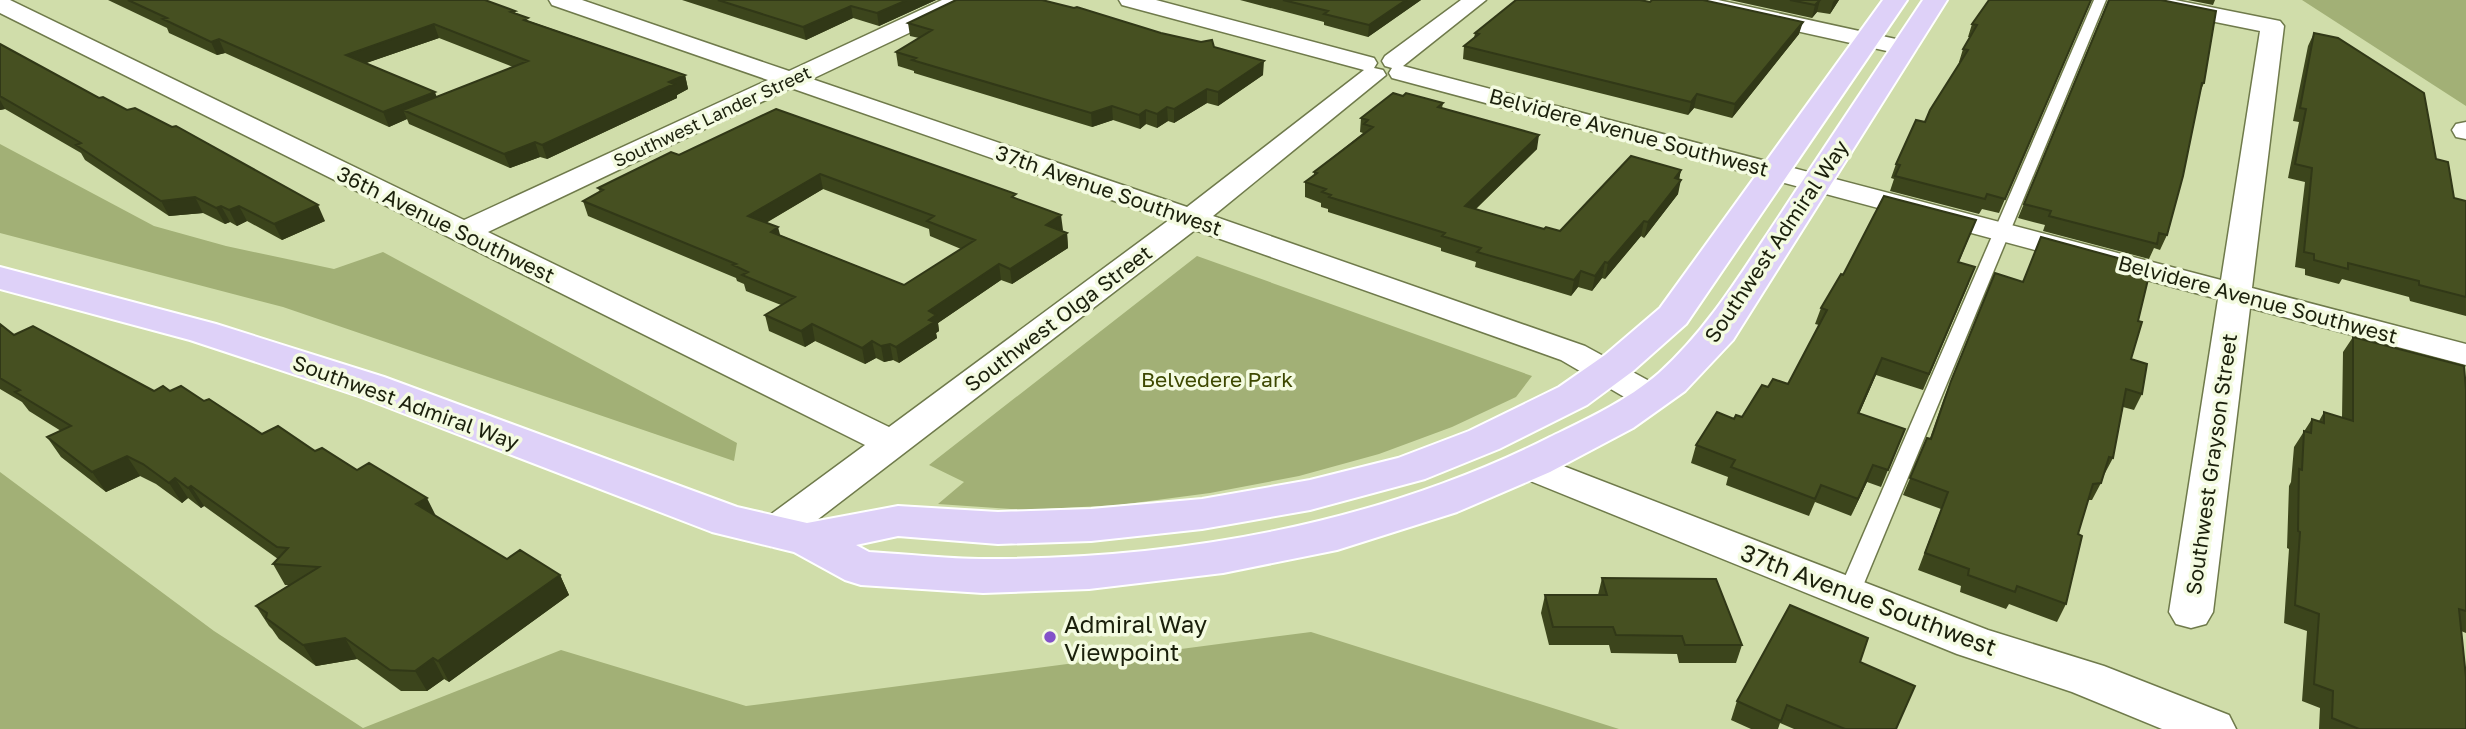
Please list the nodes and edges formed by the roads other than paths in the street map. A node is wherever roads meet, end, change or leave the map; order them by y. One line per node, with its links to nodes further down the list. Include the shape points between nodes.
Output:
1 (15, 0): 11 (street)
2 (560, 0): 15 (street, 37th Avenue Southwest)
3 (960, 0): 15 (street, Southwest Lander Street)
4 (1130, 0): 14 (street, Belvidere Avenue Southwest)
5 (1475, 0): 14 (street, Southwest Olga Street)
6 (1687, 0): 12 (street)
7 (1895, 0): 12 (main road, Southwest Admiral Way)
8 (1935, 0): 13 (main road, Southwest Admiral Way)
9 (2100, 0): 19 (lane)
10 (2141, 0): 22 (street, Southwest Grayson Street, via 2272,26)
11 (0, 4): 20 (street, 36th Avenue Southwest)
12 (1867, 39): 13 (street); 16 (main road, Southwest Admiral Way)
13 (1905, 48): 17 (main road, Southwest Admiral Way)
14 (1383, 68): 16 (street, Belvidere Avenue Southwest); 18 (street, Southwest Olga Street)
15 (789, 80): 18 (street, 37th Avenue Southwest); 20 (street, Southwest Lander Street)
16 (1775, 171): 17 (street, Belvidere Avenue Southwest); 24 (main road, Southwest Admiral Way, via 1673,316)
17 (1818, 182): 19 (street, Belvidere Avenue Southwest); 25 (main road, Southwest Admiral Way, via 1720,332 1671,383)
18 (1191, 218): 24 (street, 37th Avenue Southwest, via 1573,353); 26 (street, Southwest Olga Street)
19 (2001, 230): 22 (street, Belvidere Avenue Southwest); 29 (lane)
20 (463, 232): 26 (street, 36th Avenue Southwest)
21 (0, 278): 28 (main road, Southwest Admiral Way, via 203,332 370,386 729,521)
22 (2235, 292): 23 (street, Belvidere Avenue Southwest); 30 (street, Southwest Grayson Street)
23 (2466, 355)
24 (1607, 372): 25 (street, 37th Avenue Southwest); 28 (main road, Southwest Admiral Way, via 1573,396 1484,440 1410,468 1310,495 1202,514 1091,525 998,528 898,521)
25 (1651, 397): 27 (main road, Southwest Admiral Way, via 1619,419)
26 (892, 443): 28 (street, Southwest Olga Street)
27 (1527, 465): 28 (main road, Southwest Admiral Way, via 1442,501 1338,534 1223,557 1089,572 983,576 861,568); 29 (street, 37th Avenue Southwest)
28 (790, 536)
29 (1849, 593): 31 (street, 37th Avenue Southwest)
30 (2191, 612)
31 (2212, 729)

